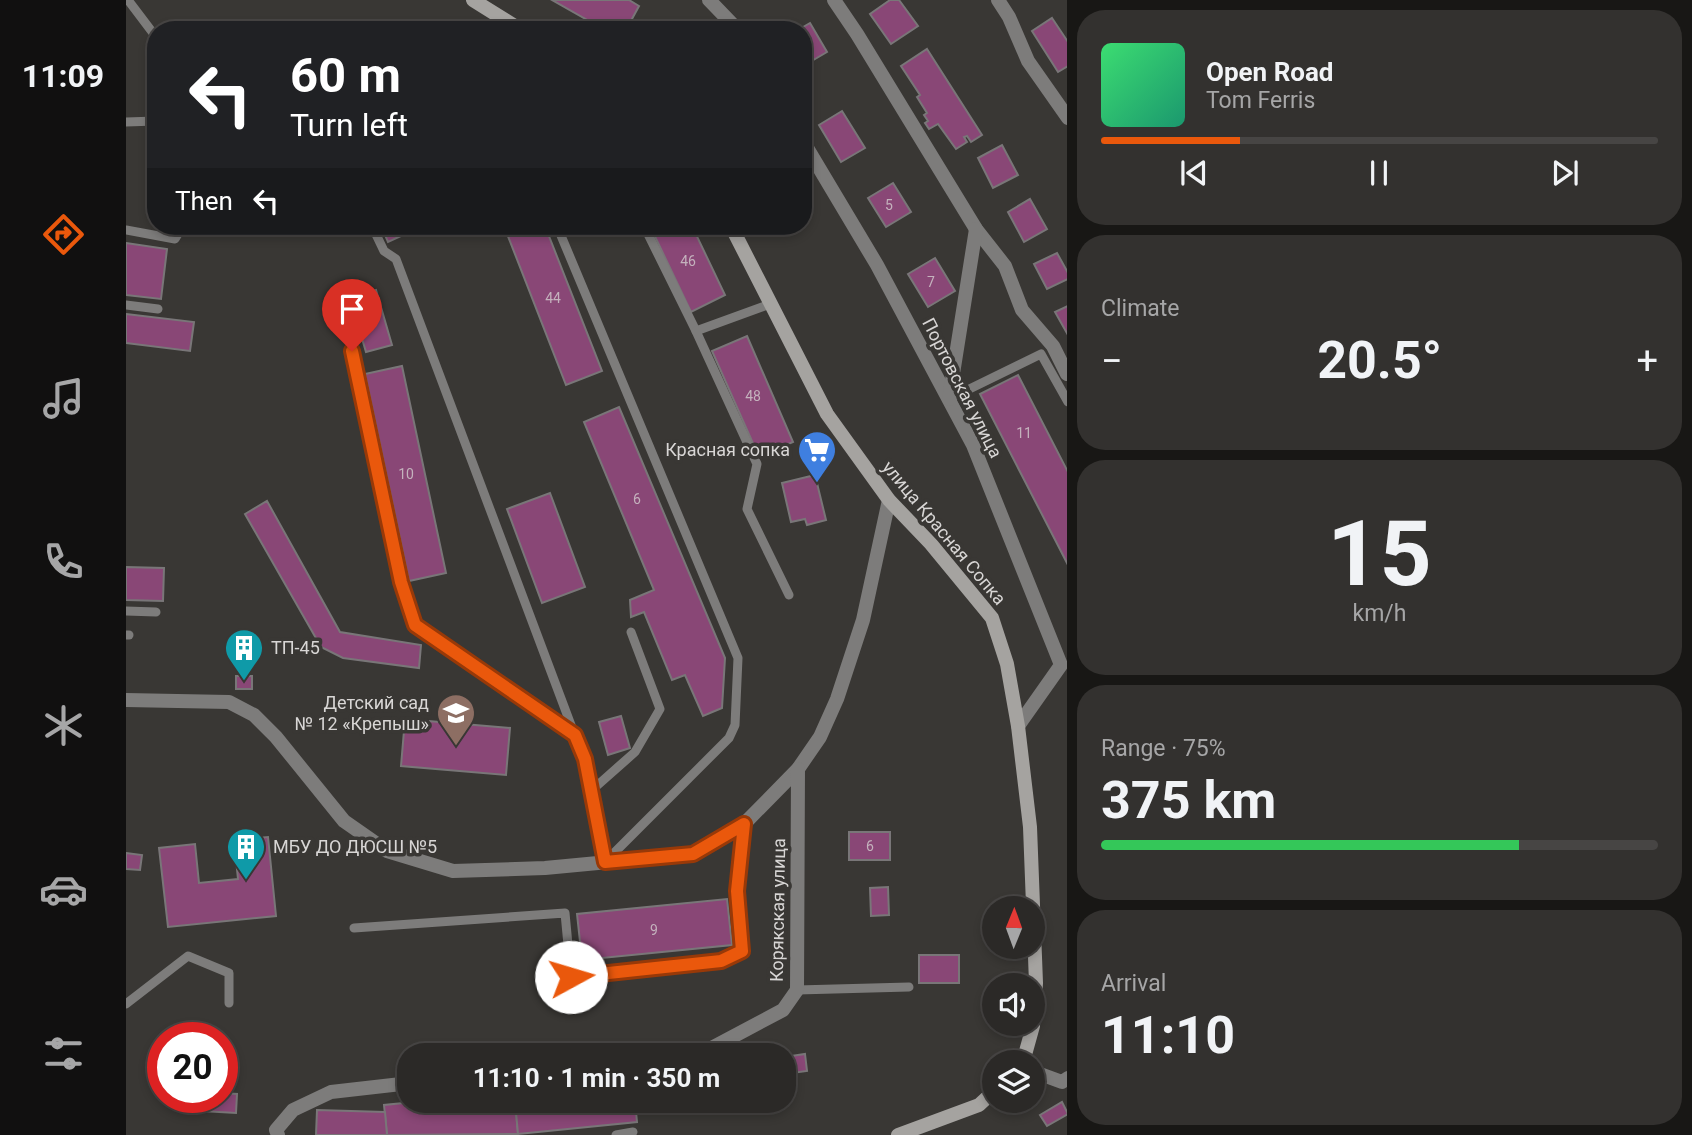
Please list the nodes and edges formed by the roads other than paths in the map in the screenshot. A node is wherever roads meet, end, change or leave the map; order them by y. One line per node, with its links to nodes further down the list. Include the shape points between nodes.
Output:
1 (128, 0): 8 (lane)
2 (473, 0): 6 (main road)
3 (709, 0): 7 (street)
4 (834, 0): 13 (street)
5 (998, 0): 9 (street, via 1028,61)
6 (507, 21)
7 (729, 21)
8 (147, 25)
9 (1067, 118)
10 (147, 121): 11 (lane)
11 (126, 122)
12 (812, 156): 28 (street, Портовская улица, via 877,265)
13 (976, 229): 27 (street, via 1005,266 1022,310 1053,345); 28 (street)
14 (126, 230): 15 (lane)
15 (147, 234)
16 (153, 235): 17 (lane, via 175,239)
17 (177, 235)
18 (376, 235): 38 (lane, via 384,251 396,258)
19 (561, 235): 42 (lane, via 738,658 734,726 729,738)
20 (649, 235): 26 (lane)
21 (736, 235): 23 (main road, улица Красная Сопка)
22 (341, 300): 38 (lane, via 401,582 415,625)
23 (770, 304): 26 (lane); 30 (main road, улица Красная Сопка, via 827,414)
24 (126, 305): 25 (lane)
25 (158, 309)
26 (696, 331): 31 (lane, via 757,464 747,509)
27 (1067, 374)
28 (948, 399): 29 (lane, via 1041,354); 35 (street, Портовская улица, via 974,445)
29 (1067, 402)
30 (889, 500): 37 (main road, улица Красная Сопка, via 992,618 1007,664); 39 (street, via 863,620 837,699 820,737)
31 (789, 595)
32 (126, 611): 33 (lane)
33 (156, 612)
34 (631, 632): 40 (lane, via 660,709 635,752)
35 (1064, 660): 37 (street)
36 (126, 700): 42 (street, via 229,702 254,715 344,821 387,851 453,871)
37 (1018, 726): 49 (main road, улица Красная Сопка, via 1030,827 1036,983)
38 (575, 735): 40 (lane)
39 (798, 769): 41 (street); 45 (street, Корякская улица)
40 (591, 791): 42 (lane)
41 (744, 824): 42 (street, via 693,854); 43 (lane, via 737,891 742,951 721,961 571,977 565,913)
42 (605, 862)
43 (354, 928)
44 (909, 987): 45 (lane)
45 (797, 990): 48 (street, Корякская улица, via 783,1010)
46 (229, 1003): 47 (lane, via 229,973 188,956)
47 (126, 1004)
48 (722, 1043)
49 (1026, 1050)
50 (1045, 1076): 51 (street)
51 (1066, 1083)
52 (397, 1084): 55 (street, via 331,1092 293,1110)
53 (982, 1102): 57 (main road)
54 (633, 1132): 56 (lane)
55 (273, 1133)
56 (616, 1135)
57 (898, 1135)

